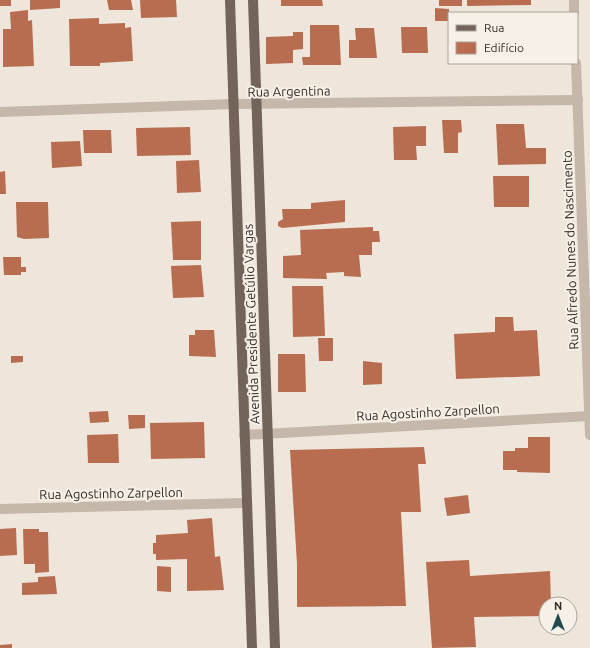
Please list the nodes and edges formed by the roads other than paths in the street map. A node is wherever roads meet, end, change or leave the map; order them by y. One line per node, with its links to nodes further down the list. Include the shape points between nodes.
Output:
1 (230, 0): 7 (main road, Avenida Presidente Getúlio Vargas)
2 (253, 0): 8 (main road, Avenida Presidente Getúlio Vargas)
3 (574, 0): 4 (street)
4 (574, 12)
5 (576, 64): 6 (street, Rua Alfredo Nunes do Nascimento)
6 (578, 100): 8 (street, Rua Argentina); 10 (street, Rua Alfredo Nunes do Nascimento)
7 (234, 104): 8 (street, Rua Argentina); 9 (street, Rua Argentina); 13 (main road, Avenida Presidente Getúlio Vargas)
8 (256, 104): 12 (main road, Avenida Presidente Getúlio Vargas)
9 (0, 112)
10 (589, 359): 11 (street, Rua Alfredo Nunes do Nascimento)
11 (590, 416): 12 (street, Rua Agostinho Zarpellon); 14 (street, Rua Alfredo Nunes do Nascimento)
12 (268, 434): 13 (street, Rua Agostinho Zarpellon); 18 (main road, Avenida Presidente Getúlio Vargas)
13 (244, 435): 15 (main road, Avenida Presidente Getúlio Vargas)
14 (590, 435)
15 (246, 503): 16 (street, Rua Agostinho Zarpellon); 17 (main road, Avenida Presidente Getúlio Vargas)
16 (0, 509)
17 (252, 648)
18 (276, 648)

